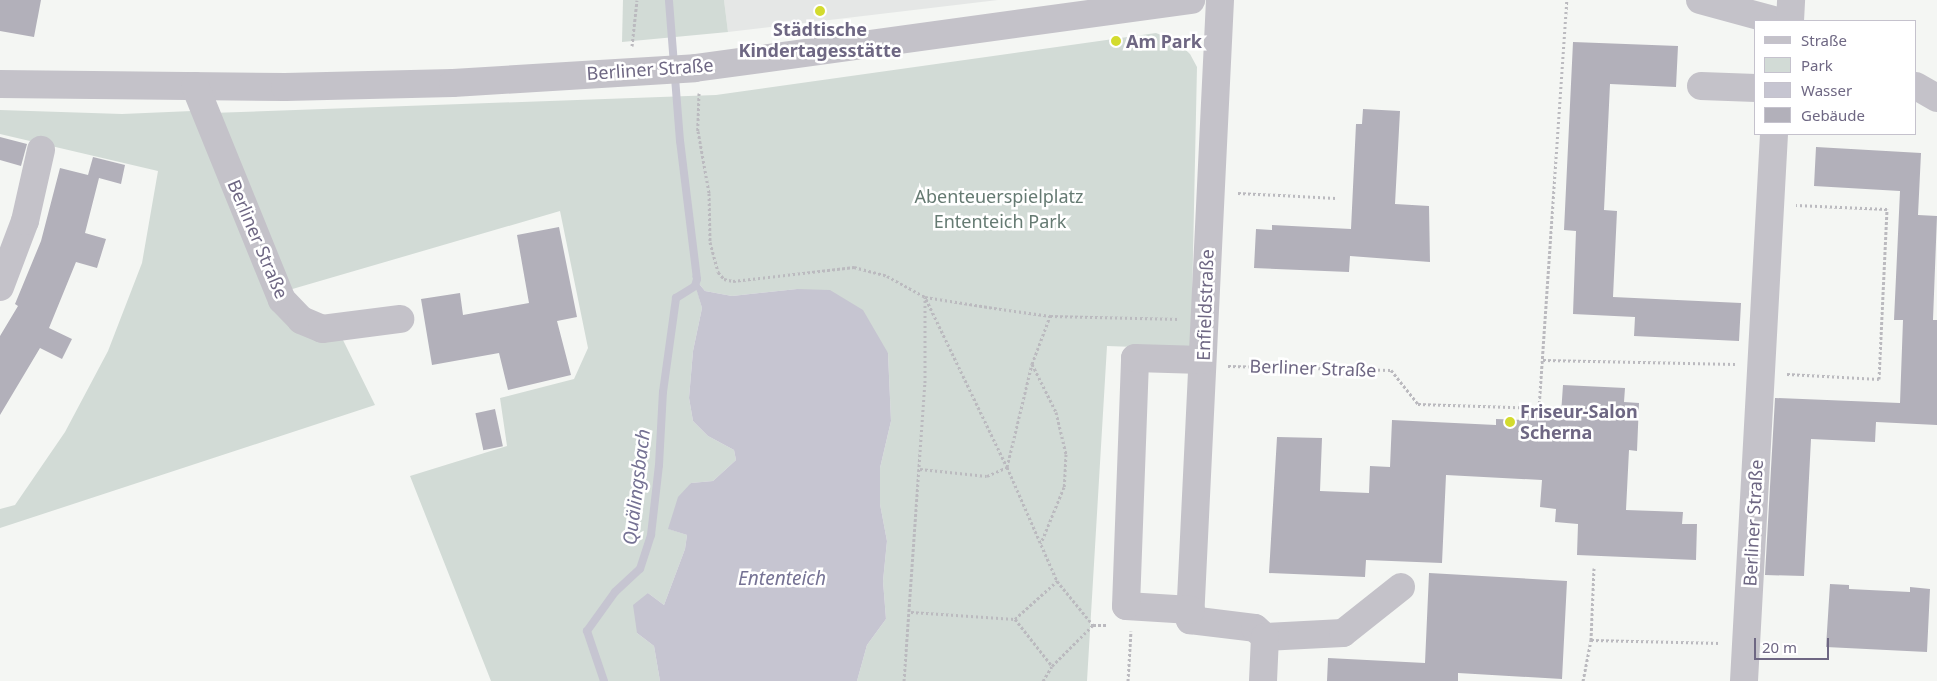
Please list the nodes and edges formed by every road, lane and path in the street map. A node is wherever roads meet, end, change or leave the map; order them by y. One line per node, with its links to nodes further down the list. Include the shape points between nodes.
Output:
1 (637, 0): 10 (path)
2 (1191, 0): 9 (street, Berliner Straße)
3 (1220, 0): 19 (street, Enfieldstraße)
4 (1567, 0): 27 (path, Berliner Straße)
5 (1700, 0): 7 (street)
6 (1791, 0): 8 (street)
7 (1773, 20)
8 (1790, 20)
9 (695, 68): 10 (street, Berliner Straße); 23 (path, via 700,144 709,193 710,242 718,272 724,279 733,281 854,267 887,276)
10 (630, 71): 12 (street, Berliner Straße, via 454,83)
11 (0, 84): 12 (street, Berliner Straße)
12 (195, 86): 25 (street, Berliner Straße, via 282,300 301,320 322,329)
13 (1701, 86): 15 (street)
14 (1917, 87): 16 (street)
15 (1754, 88)
16 (1937, 98)
17 (1774, 135): 21 (street, Berliner Straße)
18 (41, 150): 22 (street, via 25,221)
19 (1210, 192): 20 (path); 26 (street, Enfieldstraße)
20 (1336, 198)
21 (1771, 204): 30 (street, Berliner Straße); 30 (path, via 1887,209 1879,379)
22 (0, 287)
23 (925, 296): 24 (path); 31 (path); 32 (path, via 926,383)
24 (1050, 316): 26 (path); 29 (path)
25 (400, 319)
26 (1203, 320): 28 (street, Enfieldstraße)
27 (1543, 360): 28 (path, Berliner Straße, via 1539,408 1418,404 1391,370); 30 (path)
28 (1202, 362): 37 (street, Enfieldstraße); 39 (street, via 1135,358 1126,606)
29 (1032, 364): 31 (path); 33 (path, via 1056,412 1066,454 1064,487)
30 (1762, 369): 44 (street, Berliner Straße)
31 (1007, 467): 32 (path, via 987,476); 33 (path)
32 (920, 469): 38 (path)
33 (1040, 544): 35 (path)
34 (1594, 568): 43 (path)
35 (1057, 581): 40 (path); 41 (path)
36 (1401, 587): 42 (street, via 1343,634)
37 (1190, 610): 39 (street); 42 (street, via 1190,620 1254,628)
38 (910, 612): 40 (path); 46 (path)
39 (1132, 616): 41 (path); 48 (path)
40 (1015, 619): 45 (path)
41 (1092, 624): 45 (path)
42 (1265, 637): 49 (street)
43 (1591, 640): 44 (path); 50 (path)
44 (1746, 644): 51 (street, Berliner Straße)
45 (1052, 666): 47 (path)
46 (904, 681)
47 (1043, 681)
48 (1128, 681)
49 (1263, 681)
50 (1583, 681)
51 (1744, 681)

